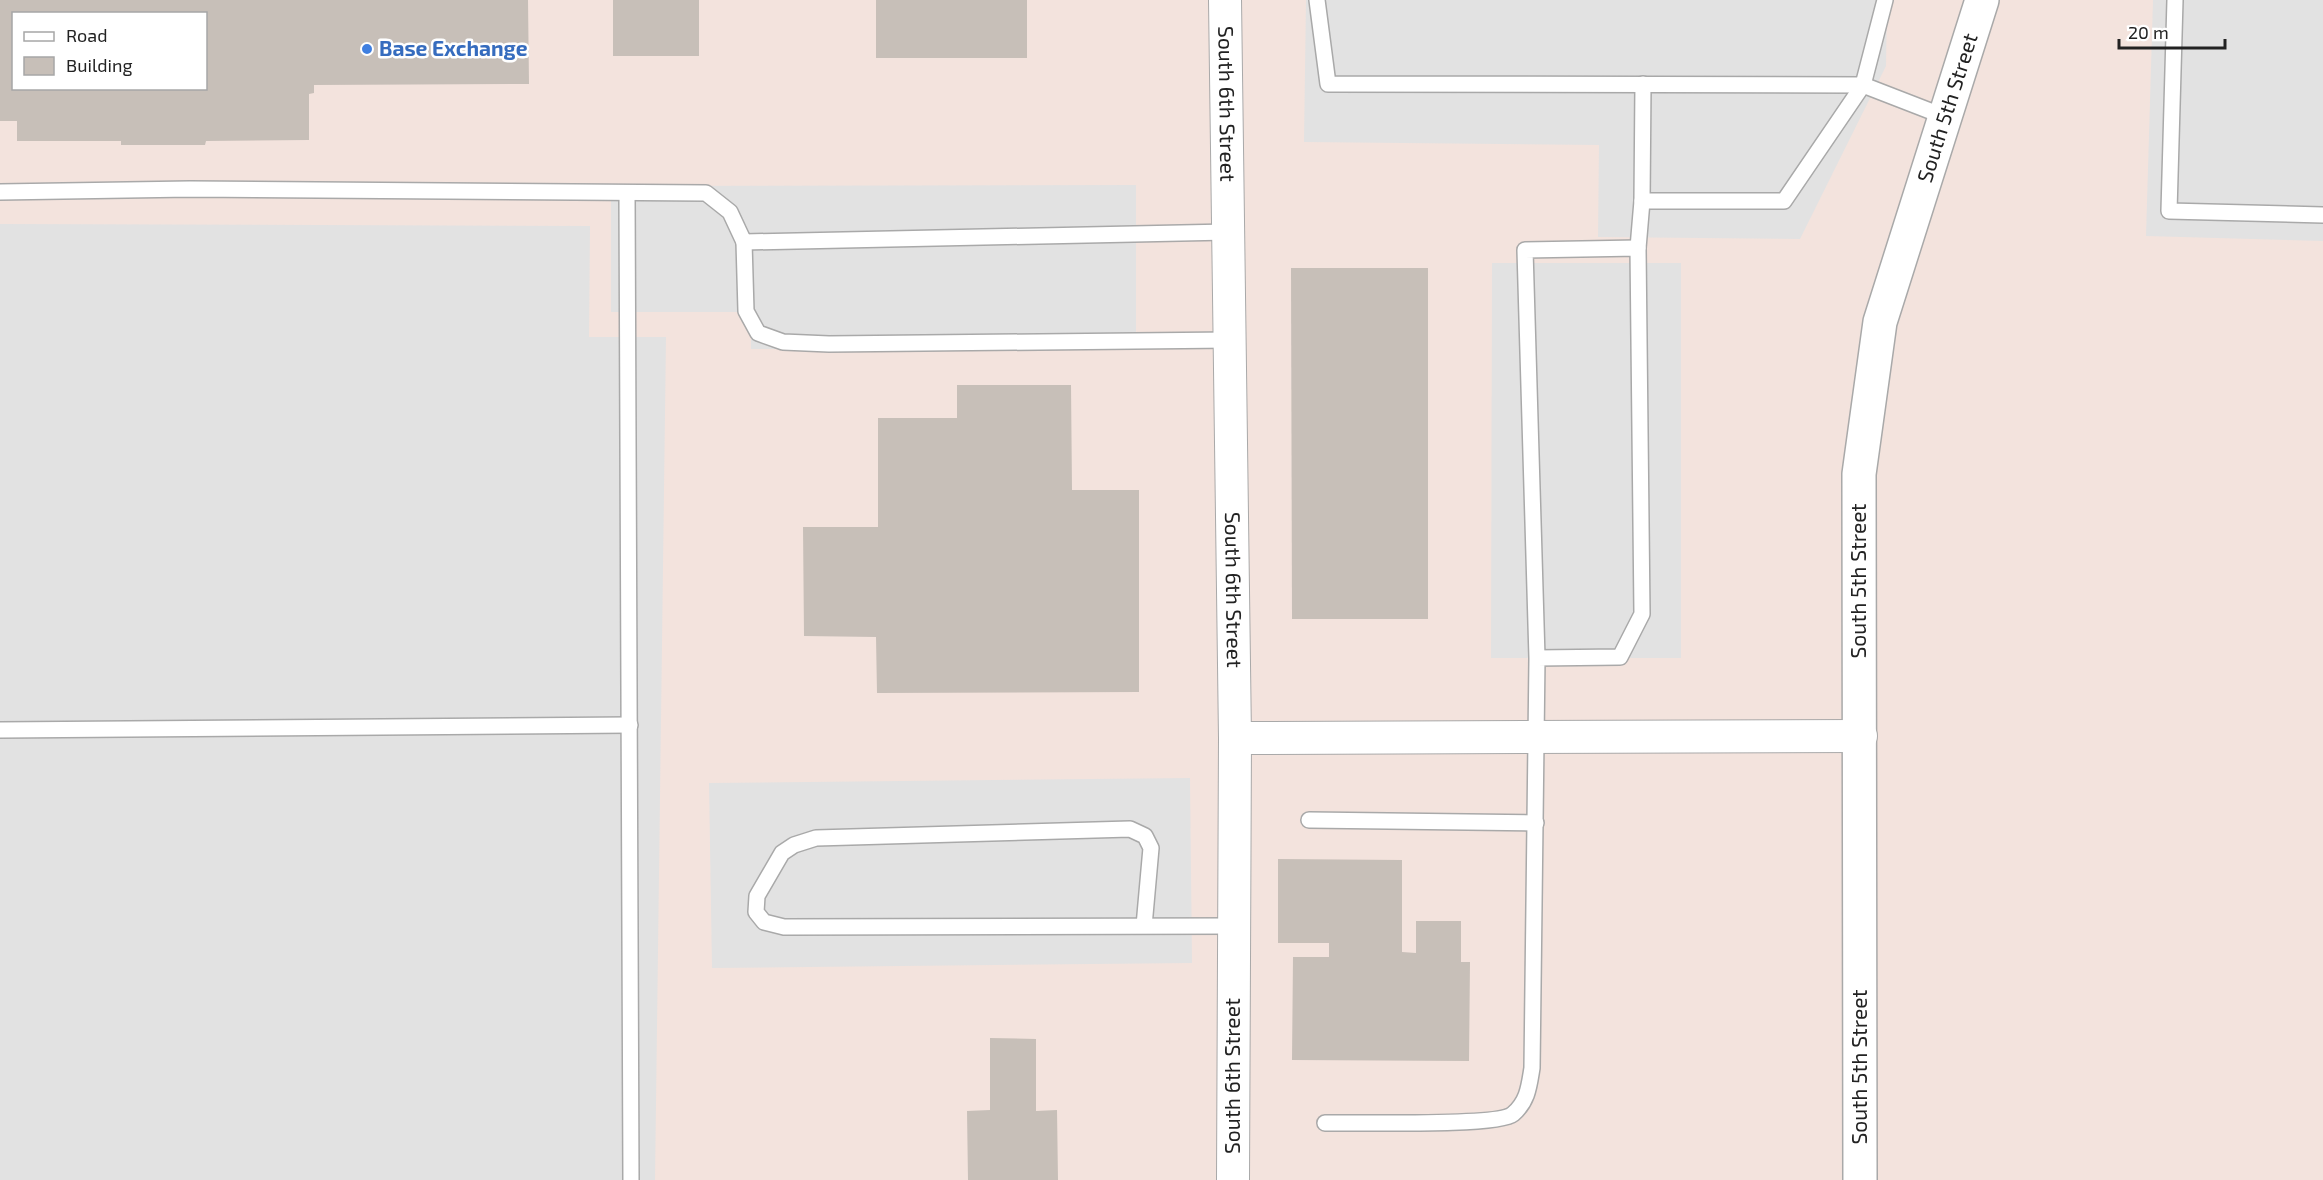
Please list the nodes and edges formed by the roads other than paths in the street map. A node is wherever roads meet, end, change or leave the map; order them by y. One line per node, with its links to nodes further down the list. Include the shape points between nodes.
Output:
1 (1225, 0): 13 (street, South 6th Street)
2 (1317, 0): 6 (lane, via 1328,84)
3 (1885, 0): 7 (lane)
4 (1982, 0): 8 (street, South 5th Street)
5 (2175, 0): 12 (lane, via 2169,211)
6 (1643, 84): 7 (lane); 11 (lane)
7 (1863, 85): 8 (lane); 11 (lane, via 1784,201)
8 (1943, 116): 20 (street, South 5th Street, via 1880,322 1859,474)
9 (0, 192): 10 (lane, via 190,189)
10 (627, 193): 14 (lane, via 706,193 730,212); 18 (lane)
11 (1642, 201): 15 (lane)
12 (2323, 215)
13 (1228, 232): 14 (lane); 16 (street, South 6th Street)
14 (744, 242): 16 (lane, via 746,311 758,333 783,342)
15 (1638, 248): 17 (lane, via 1642,614 1620,657); 17 (lane, via 1525,250)
16 (1230, 340): 22 (street, South 6th Street)
17 (1537, 658): 21 (lane)
18 (630, 725): 19 (lane); 28 (lane)
19 (0, 730)
20 (1861, 736): 21 (street); 30 (street, South 5th Street)
21 (1535, 737): 22 (street); 24 (lane)
22 (1235, 738): 26 (street, South 6th Street)
23 (1309, 820): 24 (lane)
24 (1536, 823): 27 (lane, via 1532,1068 1525,1101 1511,1116 1483,1121)
25 (1144, 926): 25 (lane, via 1151,848 1145,836 1130,828 816,838 782,852 757,896 756,912 764,922 784,927); 26 (lane)
26 (1233, 926): 29 (street, South 6th Street)
27 (1325, 1123)
28 (631, 1180)
29 (1233, 1180)
30 (1860, 1180)

